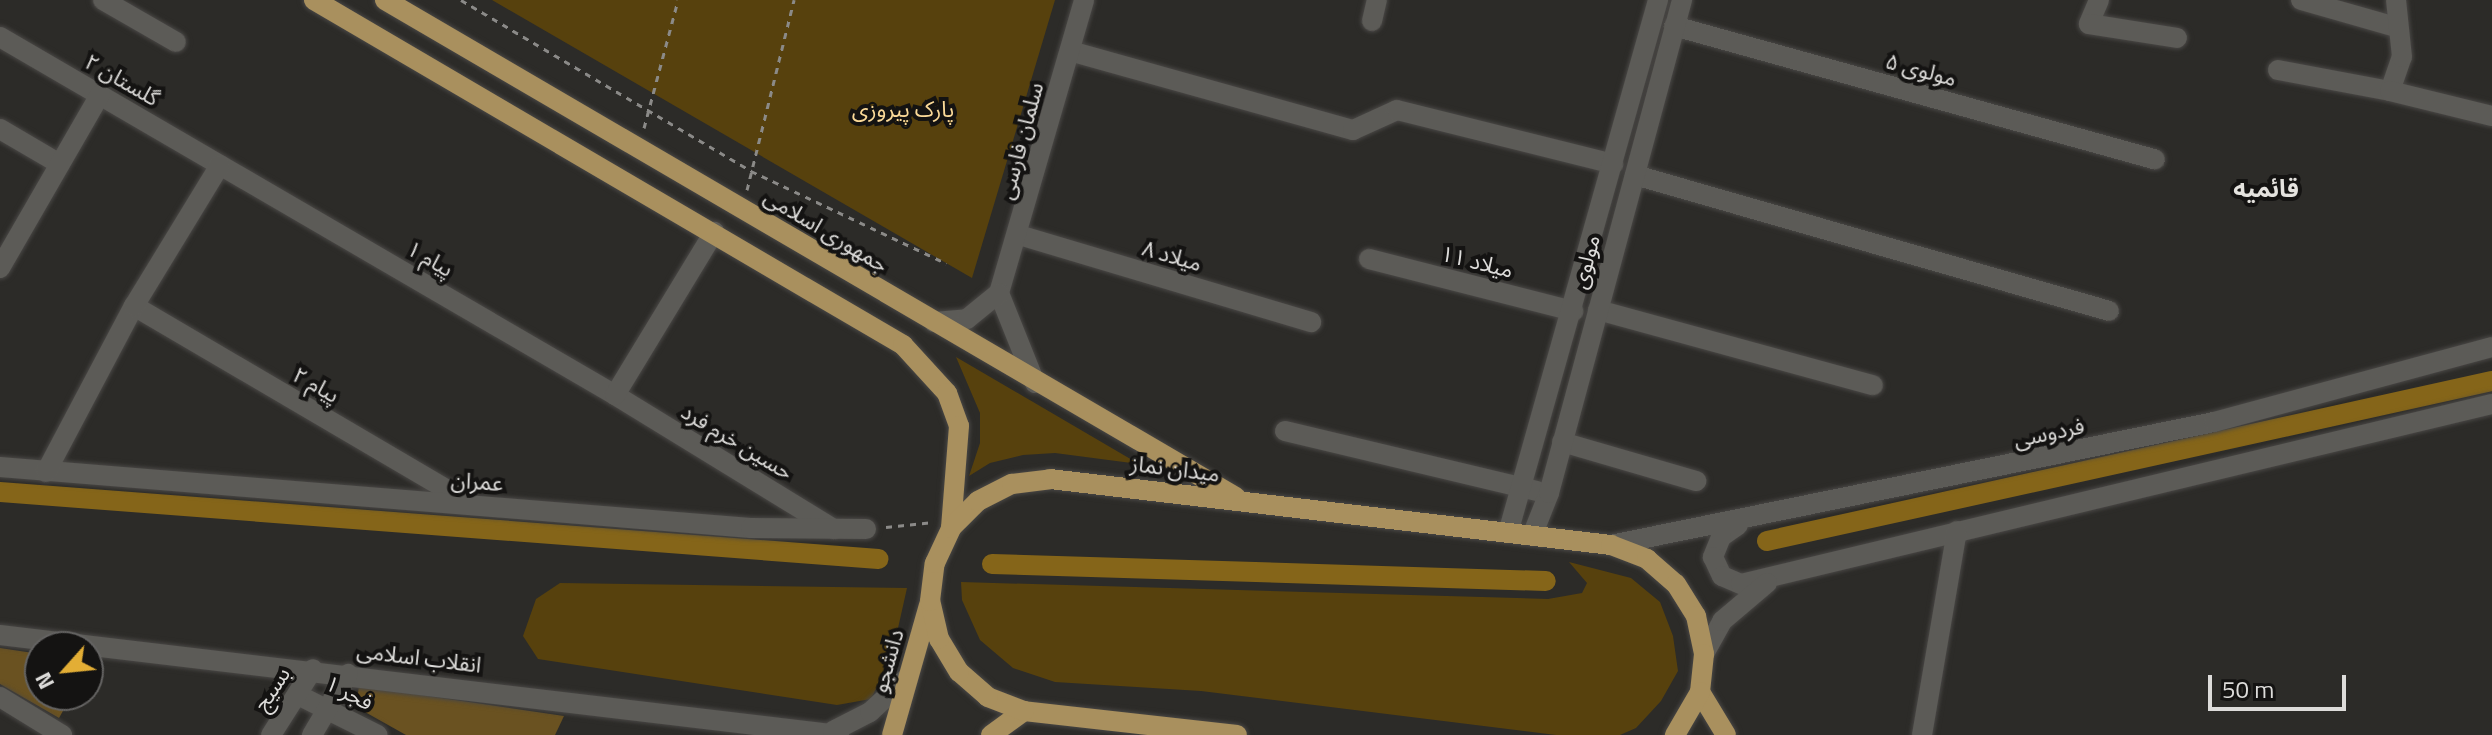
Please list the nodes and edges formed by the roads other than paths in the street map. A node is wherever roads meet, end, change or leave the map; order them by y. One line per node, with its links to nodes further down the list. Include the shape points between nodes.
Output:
1 (103, 0): 16 (street)
2 (314, 0): 23 (main road)
3 (385, 0): 21 (main road, جمهوری اسلامی)
4 (1084, 0): 17 (street, سلمان فارسی)
5 (1377, 0): 11 (street)
6 (1682, 0): 12 (street, مولوی)
7 (2099, 0): 15 (street, via 2089,24)
8 (2301, 0): 13 (street)
9 (2396, 0): 13 (street)
10 (1654, 1): 27 (street, مولوی)
11 (1372, 21)
12 (1674, 26): 25 (street, مولوی ۵); 29 (street, مولوی)
13 (2396, 27): 19 (street, via 2402,57)
14 (0, 37): 20 (street, گلستان ۲)
15 (2177, 38)
16 (176, 42)
17 (1070, 51): 27 (street, via 1353,130 1397,110); 33 (street, سلمان فارسی)
18 (2278, 70): 19 (street)
19 (2390, 91): 22 (street)
20 (100, 95): 26 (street); 28 (street, گلستان ۲)
21 (553, 98): 23 (main road); 41 (main road, جمهوری اسلامی)
22 (2492, 116)
23 (535, 128): 31 (main road)
24 (0, 129): 26 (street)
25 (2155, 159)
26 (60, 164): 32 (street)
27 (1613, 164): 39 (street, مولوی)
28 (220, 165): 37 (street); 46 (street, پیام ۱)
29 (1635, 175): 38 (street, مولوی); 40 (street)
30 (0, 224): 32 (street)
31 (714, 232): 46 (street); 58 (main road, via 903,345 947,393 959,426)
32 (19, 235): 35 (street)
33 (1019, 235): 36 (street, سلمان فارسی); 42 (street, میلاد ۸)
34 (1369, 259): 39 (street, میلاد ۱۱)
35 (0, 268)
36 (999, 293): 41 (street, via 967,319); 44 (street)
37 (134, 306): 51 (street); 56 (street, پیام ۲)
38 (1598, 310): 45 (street); 49 (street, مولوی)
39 (1573, 311): 53 (street, مولوی)
40 (2109, 311)
41 (934, 322): 44 (main road, جمهوری اسلامی)
42 (1311, 322)
43 (2492, 347): 57 (street, فردوسی, via 2292,404)
44 (1035, 383): 55 (main road, جمهوری اسلامی)
45 (1873, 385)
46 (615, 395): 59 (street, حسین خرم فرد)
47 (2492, 404): 61 (street)
48 (1285, 431): 53 (street)
49 (1562, 442): 52 (street); 54 (street, مولوی)
50 (0, 467): 51 (street, عمران)
51 (46, 472): 56 (street, عمران)
52 (1696, 481)
53 (1525, 488): 54 (street); 62 (street, مولوی)
54 (1549, 493): 63 (street, مولوی)
55 (1243, 501): 58 (main road, میدان نماز, via 1050,479 1012,484 978,501); 62 (main road, میدان نماز)
56 (474, 506): 59 (street, عمران)
57 (1743, 522): 64 (street, فردوسی); 65 (street, via 1721,537 1713,557 1722,576 1741,584)
58 (951, 524): 66 (main road, میدان نماز, via 935,563)
59 (834, 529): 60 (street, عمران)
60 (866, 529)
61 (1957, 531): 65 (street); 87 (street)
62 (1508, 533): 63 (main road, میدان نماز)
63 (1532, 536): 64 (main road, میدان نماز)
64 (1611, 545): 68 (main road, میدان نماز, via 1647,559 1676,584 1696,616)
65 (1781, 574): 68 (street, via 1745,597 1722,621)
66 (930, 601): 71 (main road, دانشجو); 76 (main road, میدان نماز, via 939,639 959,672 988,697)
67 (0, 635): 69 (street, انقلاب اسلامی)
68 (1704, 654): 72 (main road, میدان نماز)
69 (313, 669): 70 (street, انقلاب اسلامی); 73 (street, بسیج)
70 (348, 674): 75 (street); 77 (street, انقلاب اسلامی)
71 (906, 679): 77 (street, via 870,712); 83 (main road, دانشجو)
72 (1700, 692): 85 (main road, میدان نماز); 86 (main road)
73 (298, 695): 75 (street, فجر ۱); 80 (street, بسیج)
74 (0, 697): 79 (street)
75 (330, 707): 81 (street); 82 (street, فجر ۱)
76 (1024, 711): 78 (main road, میدان نماز); 84 (main road)
77 (836, 733)
78 (1229, 734)
79 (62, 735)
80 (271, 735)
81 (312, 735)
82 (378, 735)
83 (892, 735)
84 (991, 735)
85 (1675, 735)
86 (1726, 735)
87 (1922, 735)

